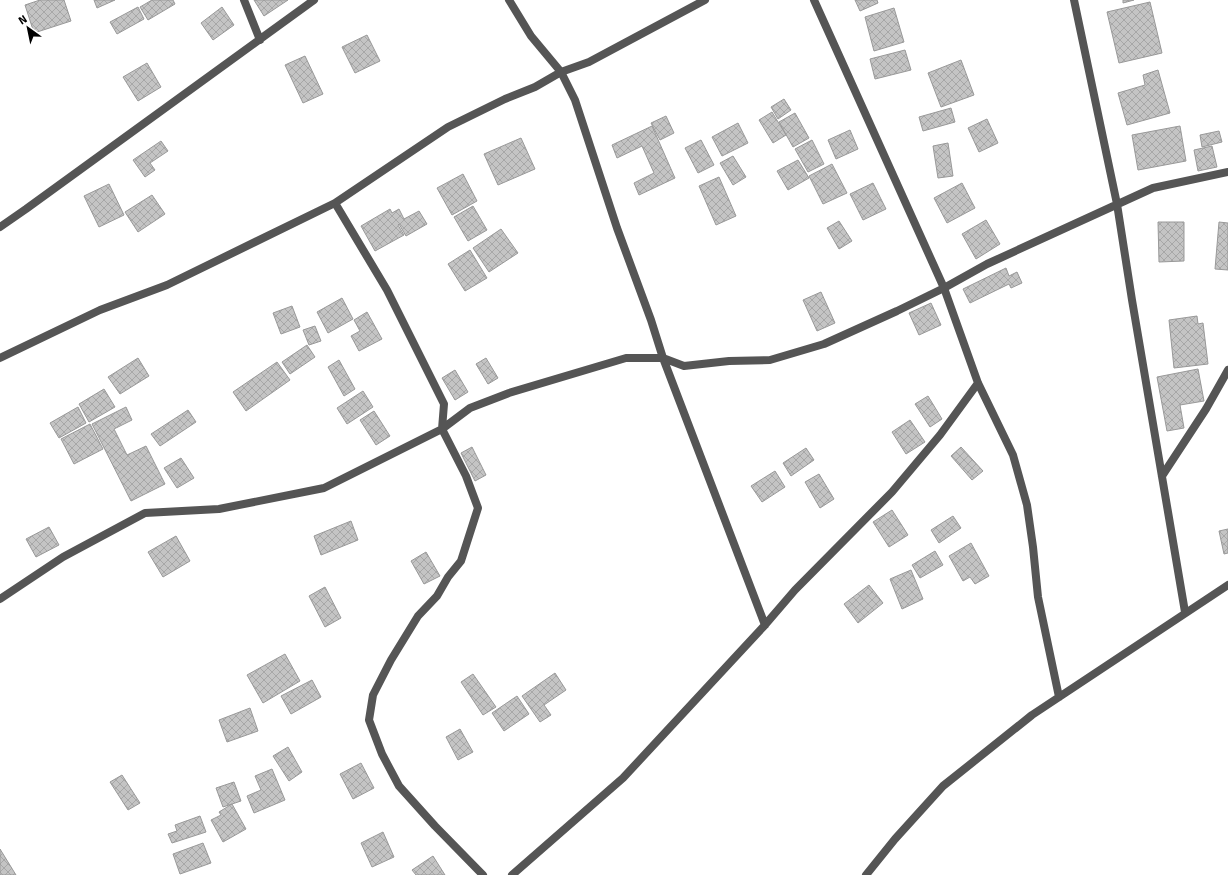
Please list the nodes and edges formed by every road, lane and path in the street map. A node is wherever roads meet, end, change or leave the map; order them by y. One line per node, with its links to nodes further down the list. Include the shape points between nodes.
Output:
1 (244, 0): 7 (street)
2 (314, 0): 7 (street)
3 (509, 0): 8 (street, via 531,36)
4 (705, 0): 8 (street, via 589,62)
5 (814, 0): 13 (street)
6 (1074, 0): 11 (street)
7 (260, 40): 12 (street)
8 (561, 72): 10 (street, via 535,87 448,127); 15 (street, via 575,100)
9 (1228, 172): 11 (street, via 1153,188)
10 (335, 203): 14 (street, via 168,285 100,310); 18 (street, via 387,290 444,404)
11 (1117, 204): 13 (street, via 987,264); 19 (street)
12 (0, 227)
13 (944, 288): 15 (street, via 824,344 770,360 684,366); 17 (street)
14 (0, 358)
15 (663, 358): 18 (street, via 626,358 509,393 470,408); 23 (street)
16 (1228, 370): 19 (street)
17 (978, 383): 23 (street, via 940,435 892,492 795,590); 24 (street, via 1013,455 1027,505 1038,597)
18 (442, 428): 21 (street, via 324,488 219,508 145,513 63,557); 25 (street, via 466,476 478,508 461,561 448,576 437,596 418,616 392,660 373,695 369,720 382,754 399,786)
19 (1162, 476): 22 (street)
20 (1228, 585): 22 (street)
21 (0, 599)
22 (1185, 612): 24 (street)
23 (765, 625): 26 (street, via 623,778)
24 (1059, 697): 27 (street, via 1032,715 943,786)
25 (483, 875)
26 (512, 875)
27 (866, 875)

